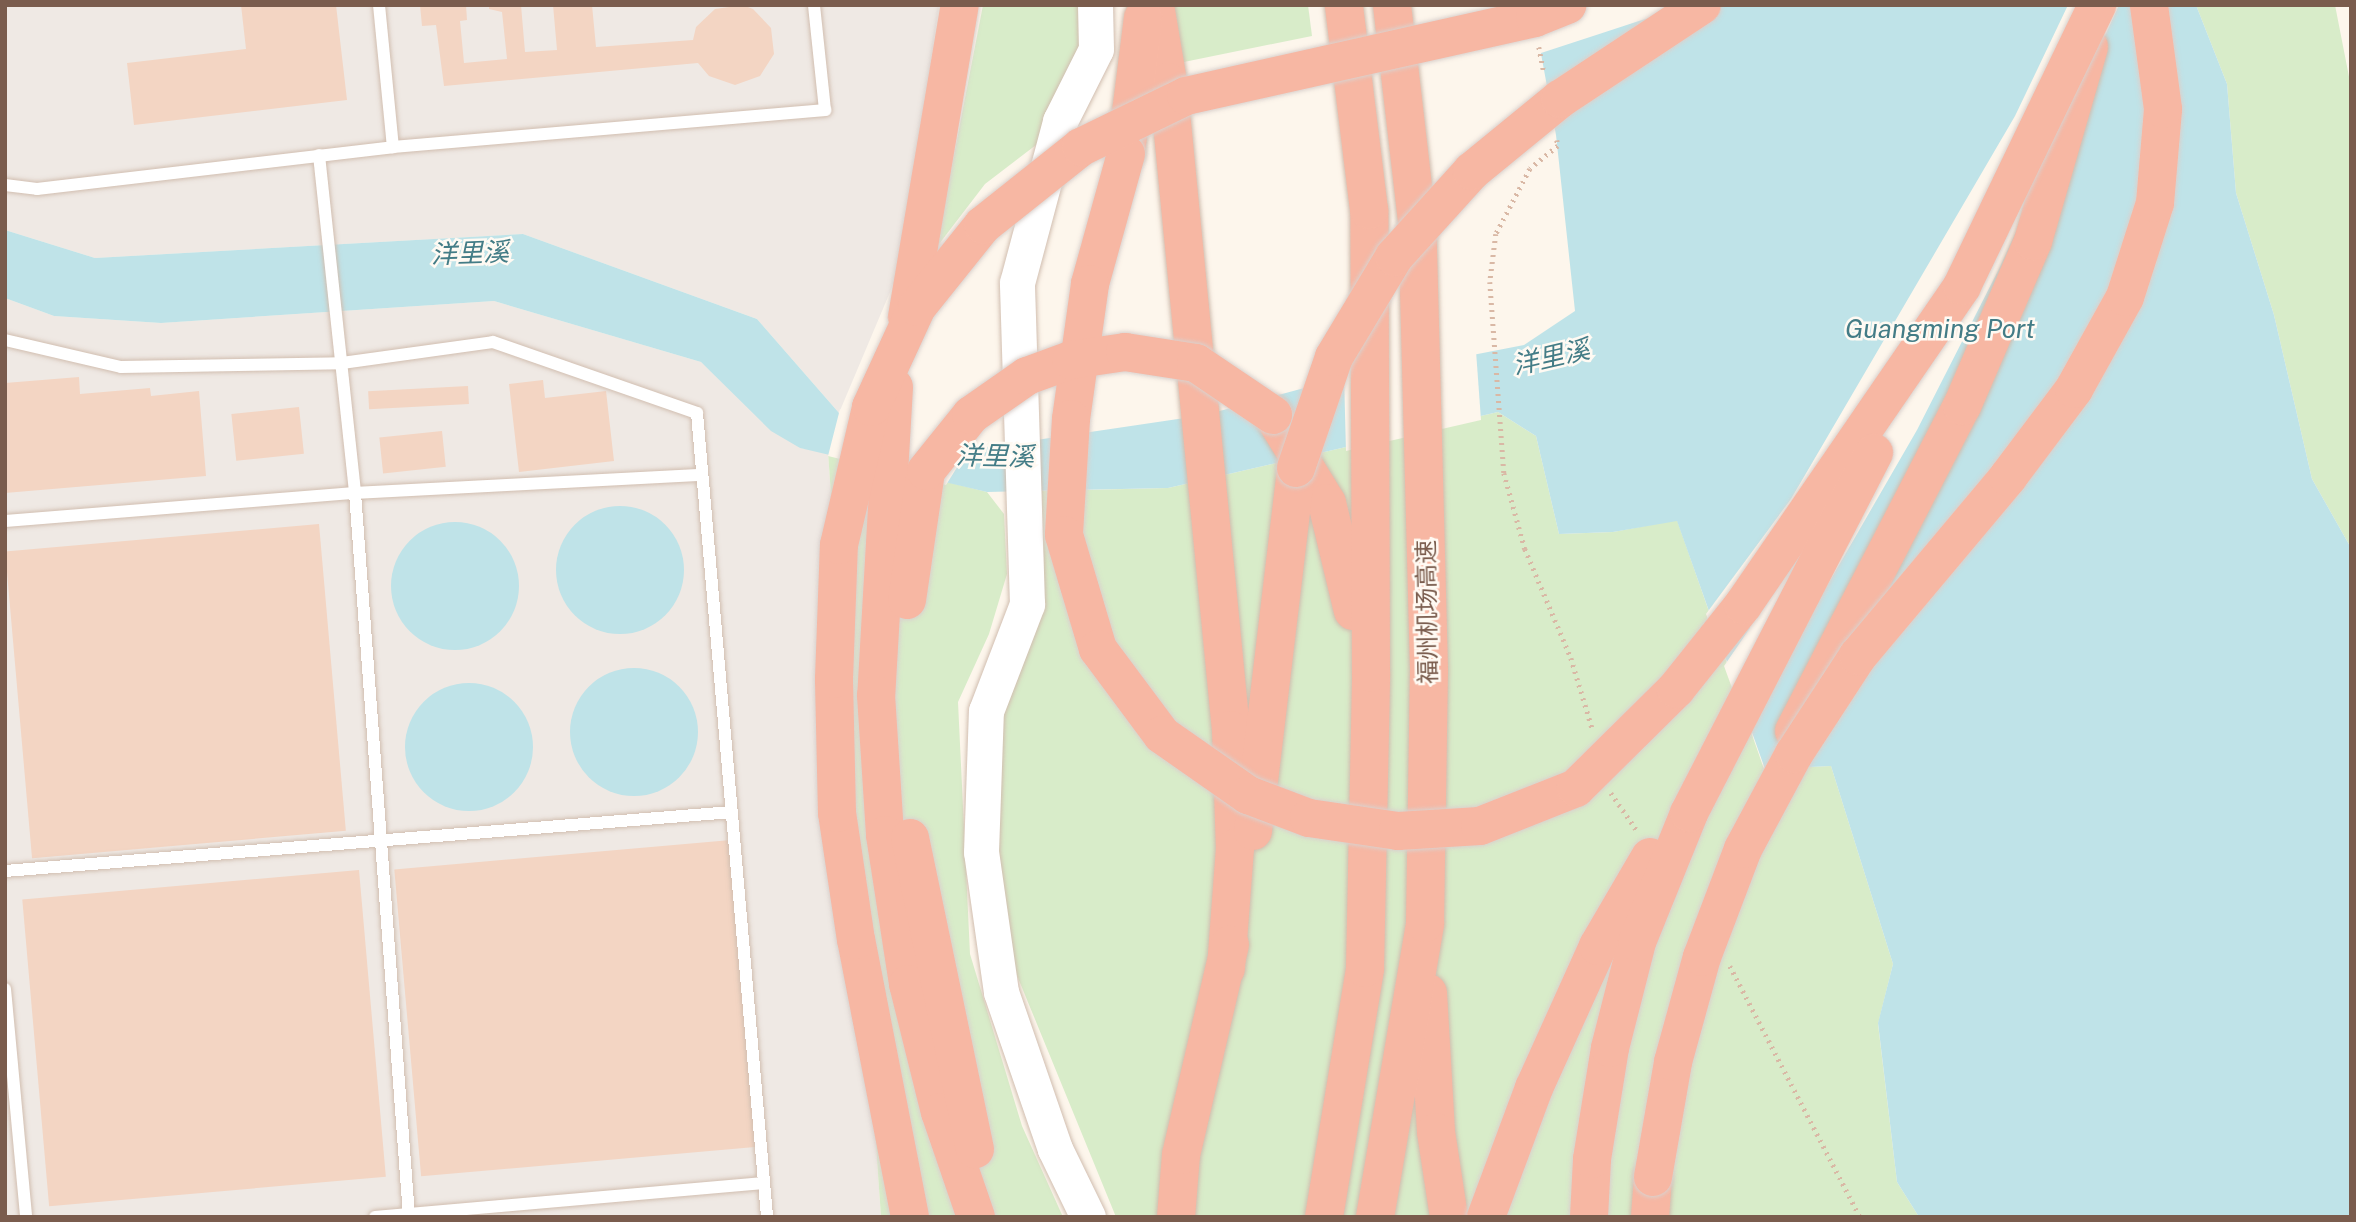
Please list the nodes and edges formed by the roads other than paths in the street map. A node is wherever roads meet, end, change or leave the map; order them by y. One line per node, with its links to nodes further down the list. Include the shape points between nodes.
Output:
1 (379, 5): 13 (lane)
2 (814, 5): 13 (lane, via 825,110)
3 (960, 5): 39 (highway, bridge, via 894,387 876,695 885,835 908,984 940,1112)
4 (1095, 5): 41 (main road, via 1096,50 1060,121 1017,283 1027,604 986,711 981,852 1001,992 1055,1149)
5 (1143, 5): 16 (highway, bridge, via 1126,154 1090,284 1072,419 1064,536 1098,649 1162,735 1248,794 1309,818 1398,831 1480,826 1576,788 1676,689 1743,605)
6 (1155, 5): 29 (highway, via 1168,82 1231,743 1235,848)
7 (1343, 5): 23 (highway, bridge, via 1369,210)
8 (1392, 5): 28 (highway, 福州机场高速, bridge, via 1417,221 1429,670)
9 (1568, 5): 31 (highway, bridge, via 1535,18 1186,96 1081,147 983,225 917,307 871,407 839,545 838,572 837,813)
10 (1702, 5): 29 (highway, bridge, via 1560,99 1472,171 1394,257 1334,357 1296,468 1257,806)
11 (2099, 5): 16 (highway, bridge); 26 (highway, bridge, via 2033,241 1962,406 1802,711)
12 (2149, 5): 26 (highway, bridge, via 2163,109 2155,203 2125,297 2074,388 2016,466 1858,656 1794,754)
13 (393, 148): 14 (lane)
14 (319, 155): 15 (lane, via 37,189); 18 (lane)
15 (5, 185)
16 (1962, 286): 22 (highway, bridge)
17 (5, 340): 18 (lane, via 121,367)
18 (342, 363): 19 (lane, via 493,342 697,413); 20 (lane)
19 (702, 475): 20 (lane); 24 (lane)
20 (355, 493): 21 (lane); 25 (lane)
21 (5, 521)
22 (1777, 636): 46 (highway, bridge, via 1598,946 1534,1088); 47 (highway, bridge, via 1689,813 1637,942 1610,1048 1592,1159)
23 (1367, 757): 40 (highway, bridge, via 1350,586 1331,515 1273,415 1196,363 1125,352 1071,360 1027,376 971,415 926,471 912,548 900,678 910,837 975,1149); 43 (highway, via 1364,968)
24 (732, 812): 25 (lane); 32 (lane)
25 (383, 838): 27 (lane); 33 (lane)
26 (1743, 849): 48 (highway, bridge, via 1702,957 1673,1062)
27 (5, 871)
28 (1424, 923): 44 (highway, 福州机场高速); 45 (highway, via 1436,1132)
29 (1226, 969): 42 (highway, via 1181,1154)
30 (5, 989): 34 (lane)
31 (888, 1116): 37 (highway, bridge); 38 (highway, bridge)
32 (764, 1183): 33 (lane); 36 (lane)
33 (409, 1215): 35 (lane)
34 (26, 1217)
35 (375, 1217)
36 (767, 1217)
37 (910, 1217)
38 (920, 1217)
39 (976, 1217)
40 (1001, 1217)
41 (1088, 1217)
42 (1176, 1217)
43 (1324, 1217)
44 (1375, 1217)
45 (1449, 1217)
46 (1486, 1217)
47 (1589, 1217)
48 (1650, 1217)

